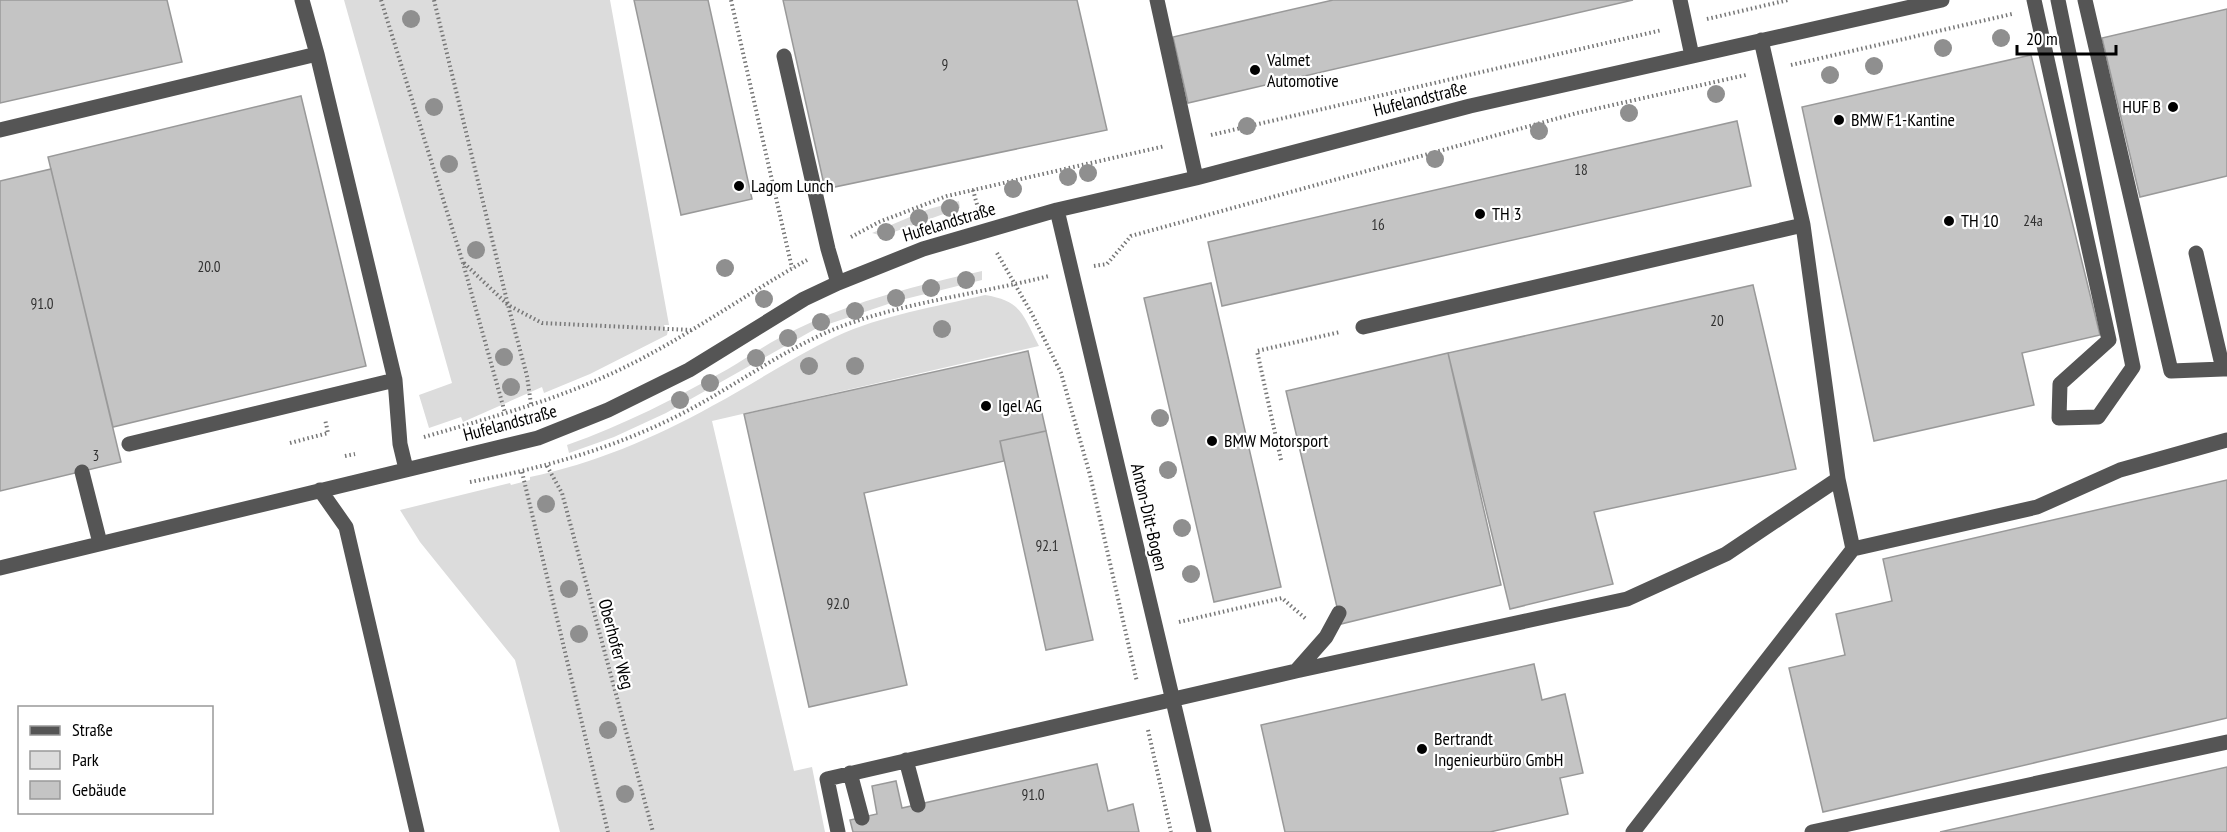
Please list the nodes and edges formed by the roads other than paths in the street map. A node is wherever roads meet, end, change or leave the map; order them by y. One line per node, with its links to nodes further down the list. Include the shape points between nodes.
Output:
1 (302, 0): 9 (street)
2 (1157, 0): 13 (street)
3 (1680, 0): 11 (street)
4 (1942, 0): 8 (street, Hufelandstraße)
5 (2058, 0): 7 (street, via 2133,367 2098,417 2059,418 2060,384 2109,340)
6 (2085, 0): 19 (street, via 2171,370)
7 (2035, 4)
8 (1761, 40): 11 (street, Hufelandstraße); 15 (street)
9 (317, 54): 12 (street); 20 (street)
10 (784, 56): 17 (street)
11 (1692, 56): 13 (street, Hufelandstraße, via 1470,106)
12 (0, 130)
13 (1196, 178): 14 (street, Hufelandstraße)
14 (1057, 210): 17 (street, Hufelandstraße, via 923,249); 32 (street, Anton-Ditt-Bogen)
15 (1803, 225): 18 (street); 25 (street)
16 (2196, 253): 19 (street)
17 (838, 283): 23 (street, Hufelandstraße, via 804,299 689,370 588,419 538,438)
18 (1363, 327)
19 (2225, 369)
20 (395, 380): 22 (street); 23 (street)
21 (2227, 440): 28 (street, via 2120,470 2037,507)
22 (129, 444)
23 (406, 469): 26 (street, Hufelandstraße)
24 (82, 472): 27 (street)
25 (1838, 479): 28 (street); 31 (street, via 1726,554 1627,599)
26 (320, 490): 27 (street, Hufelandstraße); 38 (street, via 346,527)
27 (100, 543): 29 (street, Hufelandstraße)
28 (1853, 549): 41 (street)
29 (0, 568)
30 (1339, 614): 31 (street, via 1326,637)
31 (1296, 671): 32 (street)
32 (1172, 700): 34 (street); 40 (street, Anton-Ditt-Bogen)
33 (2227, 742): 42 (street)
34 (906, 760): 35 (street); 36 (street)
35 (850, 773): 37 (street); 39 (street, via 827,779)
36 (918, 805)
37 (862, 818)
38 (417, 832)
39 (838, 832)
40 (1204, 832)
41 (1633, 832)
42 (1812, 832)

